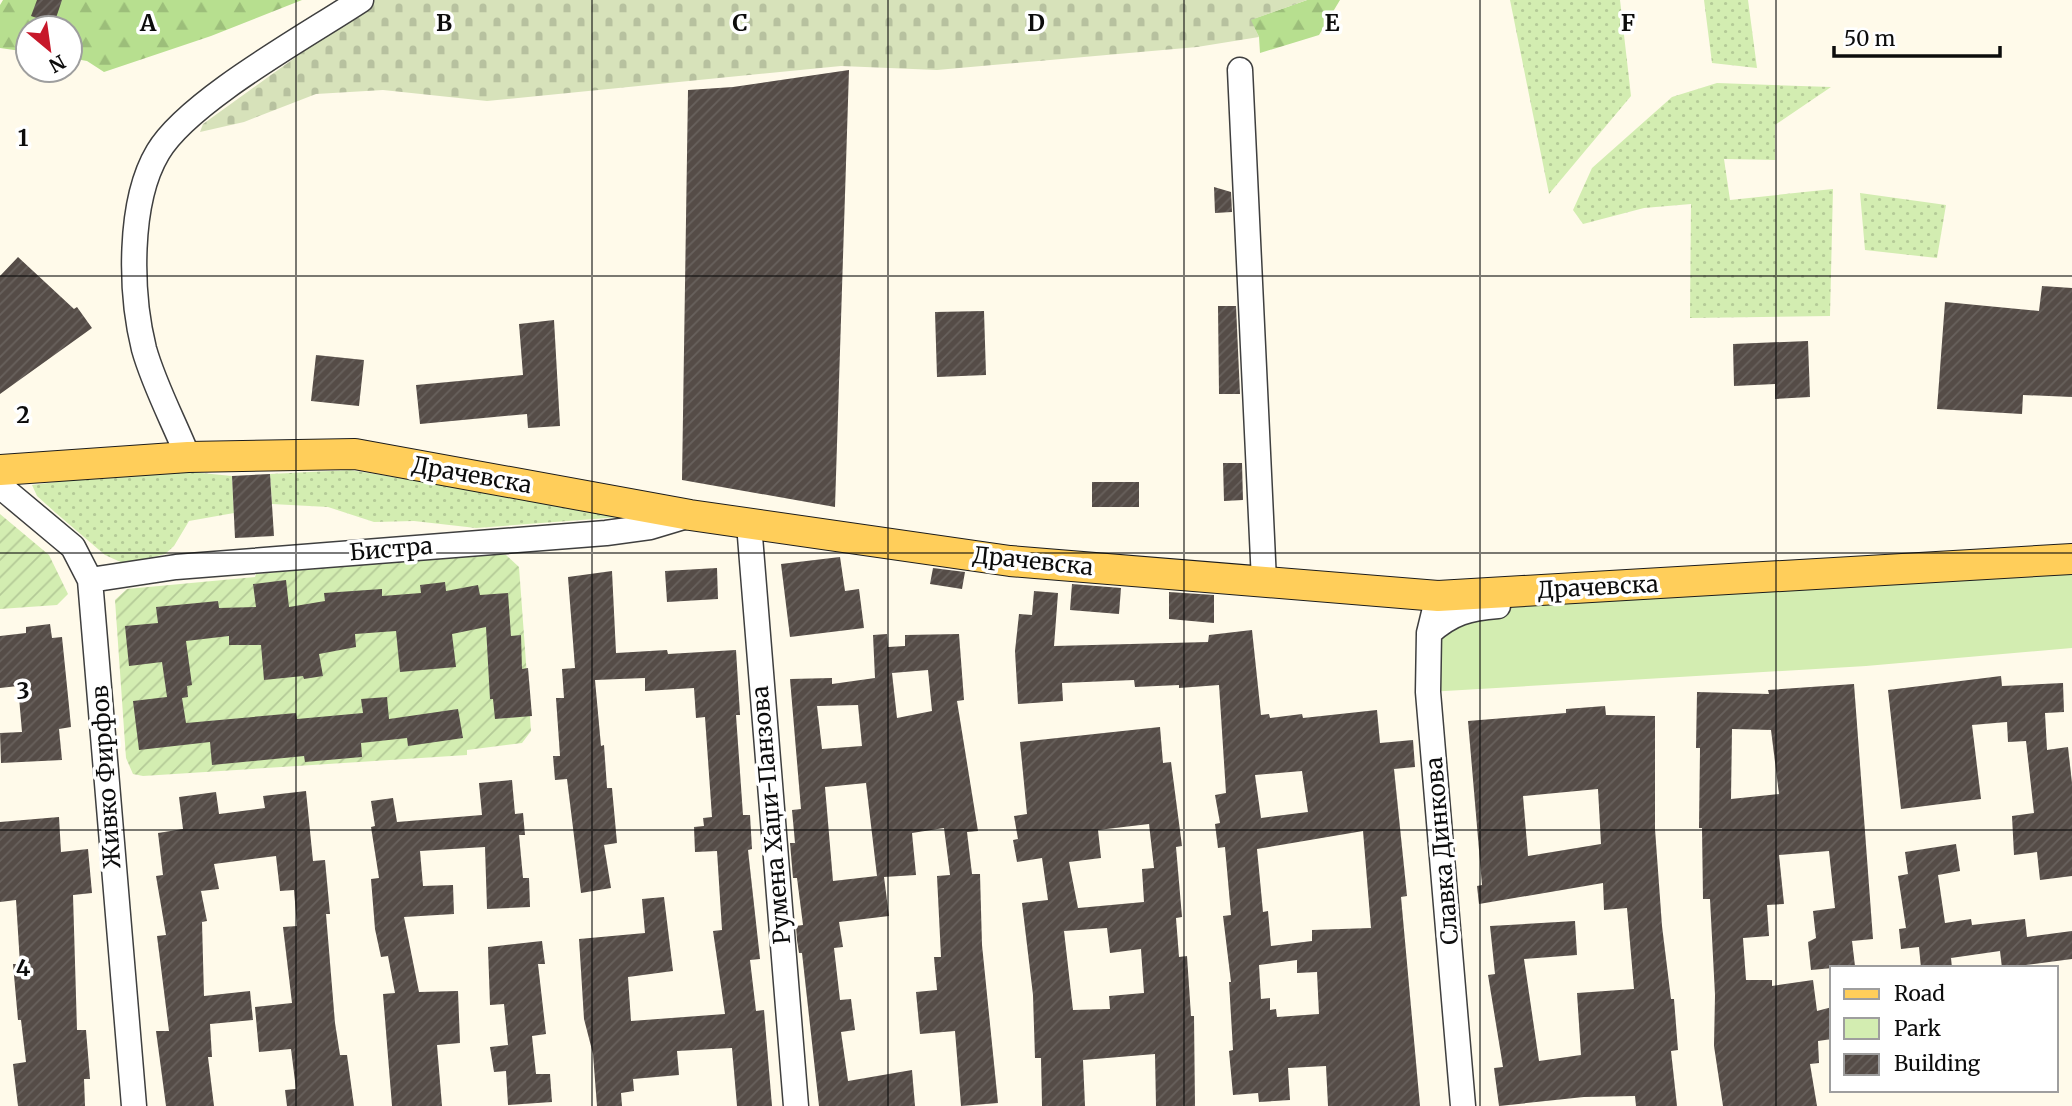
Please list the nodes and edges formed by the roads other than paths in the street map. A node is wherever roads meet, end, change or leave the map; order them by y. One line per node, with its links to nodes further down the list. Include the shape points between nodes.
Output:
1 (361, 0): 3 (street, via 197,110 158,151 137,205 136,294 144,349)
2 (1240, 71): 10 (street)
3 (188, 457): 4 (main road, Драчевска); 6 (main road, Драчевска, via 355,454)
4 (0, 470)
5 (0, 486): 9 (street, Живко Фирфов, via 73,547)
6 (691, 515): 7 (main road, Драчевска); 9 (street, Бистра, via 606,533 189,566)
7 (749, 524): 10 (main road, Драчевска, via 1010,561); 15 (street, Румена Хаџи-Панзова)
8 (2072, 559): 11 (main road, Драчевска)
9 (90, 580): 14 (street, Живко Фирфов)
10 (1265, 581): 12 (main road, Драчевска)
11 (1602, 587): 12 (main road, Драчевска); 13 (street, via 1576,600 1471,608 1446,618)
12 (1438, 596): 13 (street, Славка Динкова)
13 (1429, 633): 16 (street, Славка Динкова, via 1428,692)
14 (134, 1106)
15 (796, 1106)
16 (1464, 1106)

